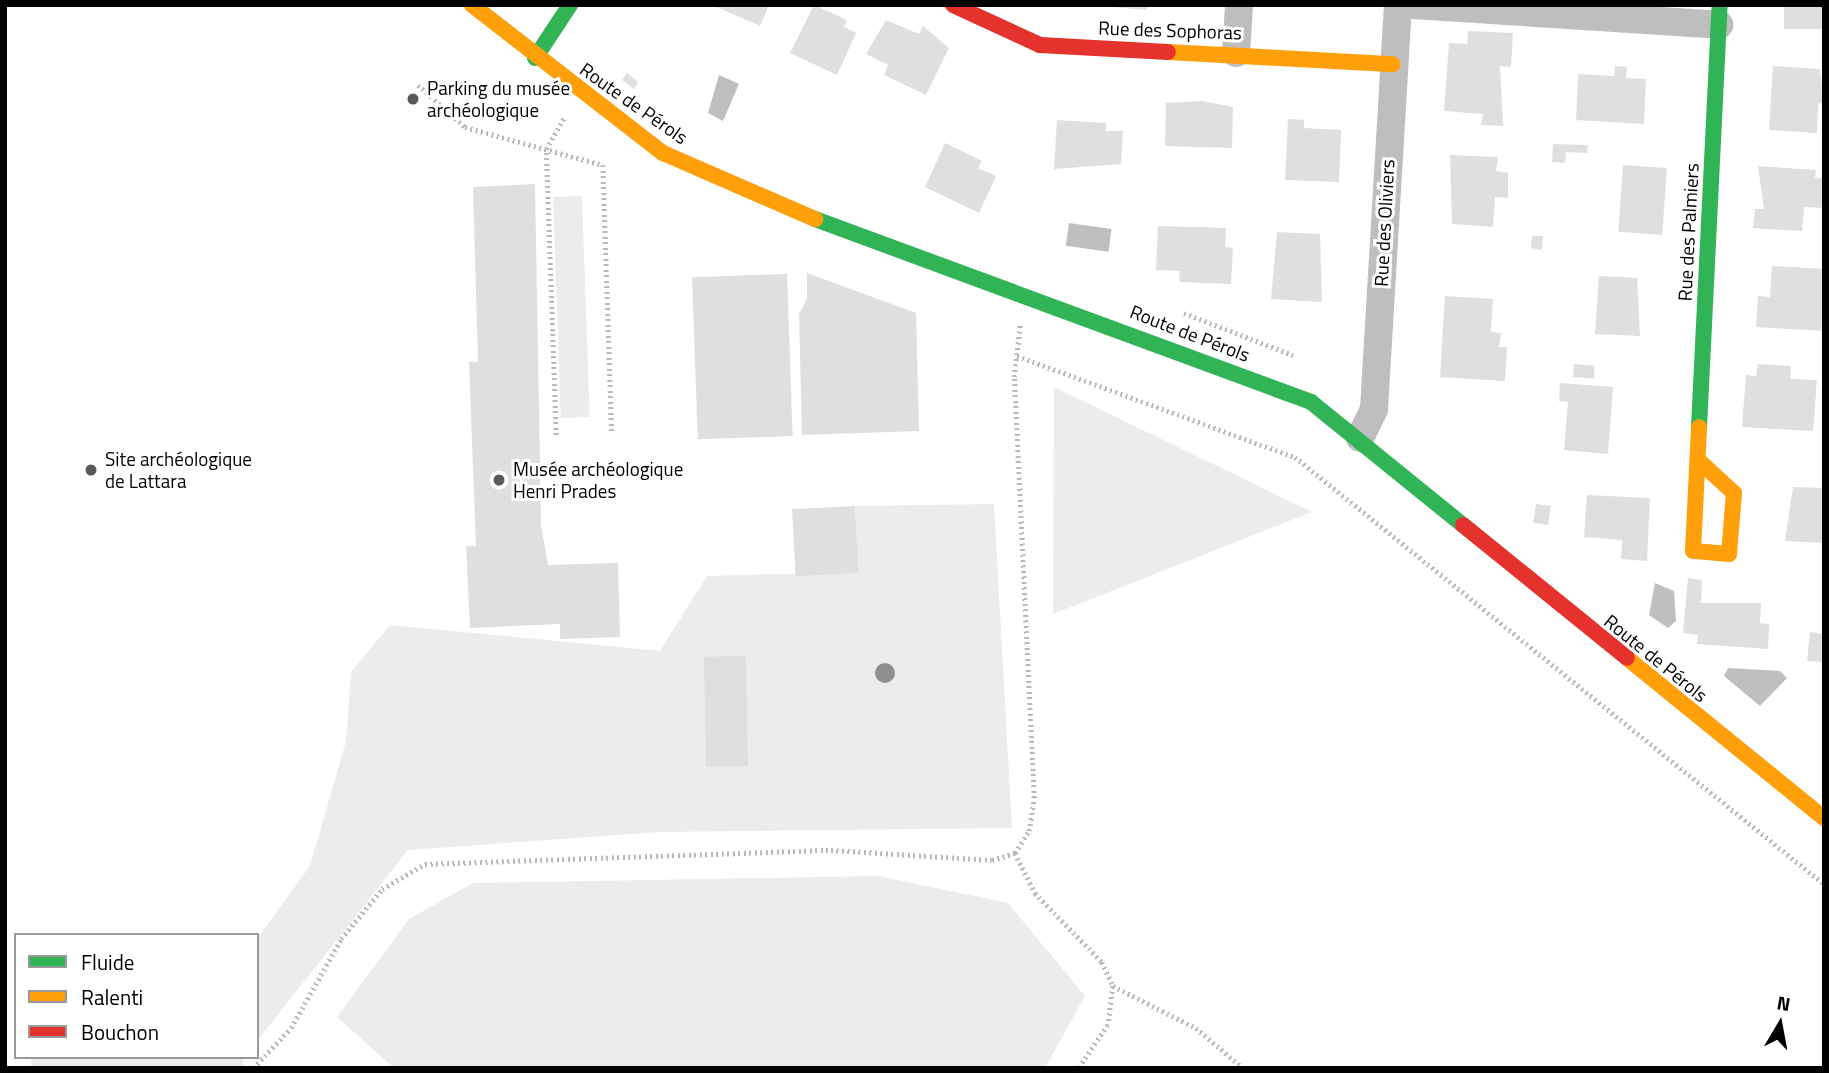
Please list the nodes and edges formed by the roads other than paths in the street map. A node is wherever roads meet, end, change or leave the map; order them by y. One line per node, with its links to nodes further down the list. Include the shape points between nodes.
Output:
1 (472, 5): 9 (street, Route de Pérols)
2 (570, 5): 9 (street)
3 (953, 5): 8 (street, Rue des Sophoras, via 1040,45)
4 (1239, 5): 8 (street)
5 (1398, 5): 10 (street, Rue des Oliviers)
6 (1413, 5): 7 (street)
7 (1720, 15): 12 (street, Rue des Palmiers)
8 (1236, 53): 10 (street, Rue des Sophoras)
9 (535, 58): 11 (street, Route de Pérols, via 663,153 833,227 1024,291 1311,402)
10 (1393, 64): 11 (street, Rue des Oliviers, via 1374,409)
11 (1360, 438): 13 (street, Route de Pérols)
12 (1698, 460): 12 (street, Rue des Palmiers, via 1693,551 1729,554 1734,492)
13 (1824, 818)

